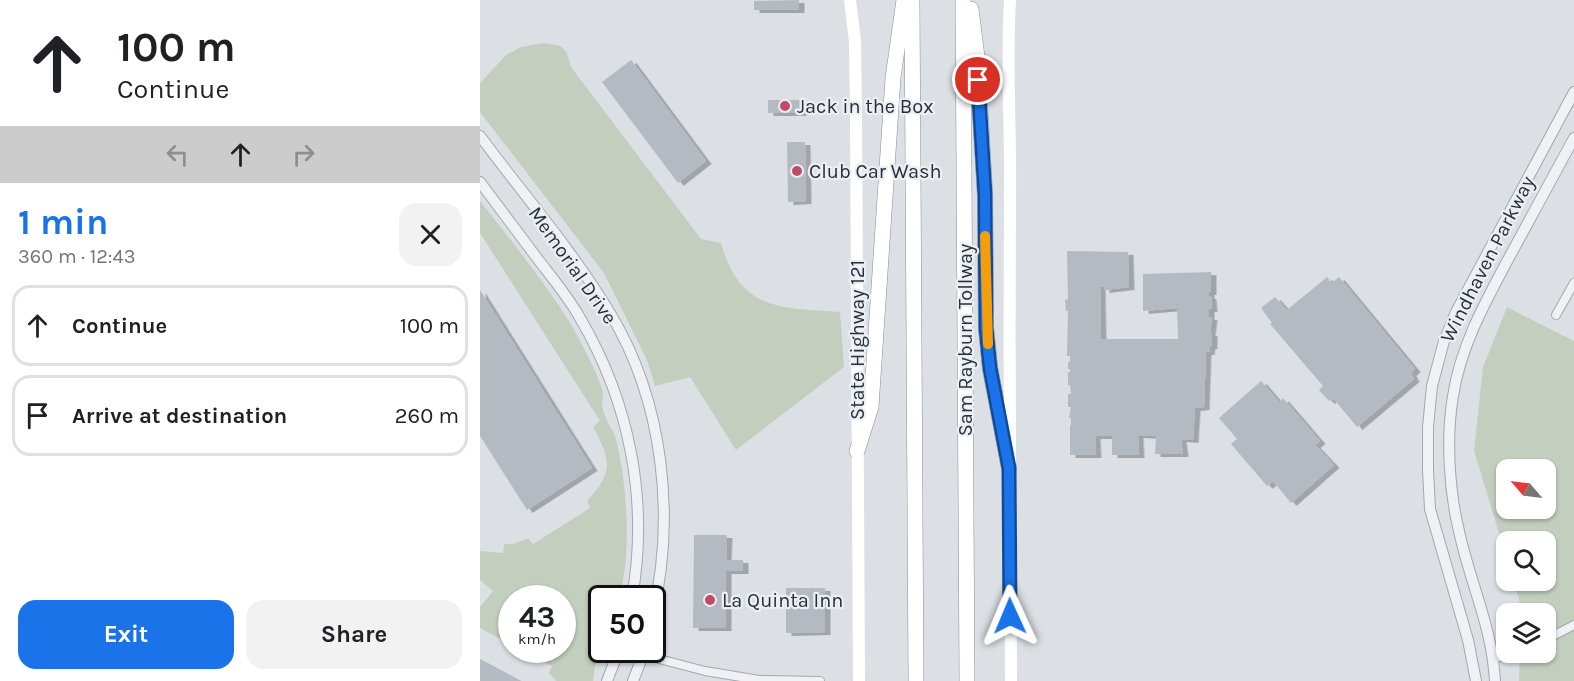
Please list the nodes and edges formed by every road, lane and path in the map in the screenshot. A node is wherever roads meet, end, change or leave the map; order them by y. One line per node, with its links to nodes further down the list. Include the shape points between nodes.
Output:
1 (850, 0): 15 (main road, State Highway 121, via 855,62)
2 (904, 0): 15 (highway, via 893,78 872,407)
3 (912, 0): 30 (highway)
4 (963, 0): 31 (highway, Sam Rayburn Tollway)
5 (970, 0): 16 (highway, via 985,195 986,328)
6 (1010, 0): 16 (main road)
7 (1574, 92): 12 (street, Windhaven Parkway)
8 (480, 136): 18 (street, Memorial Drive, via 588,279 634,363 658,448 663,495 663,552)
9 (1574, 138): 14 (street, Windhaven Parkway)
10 (480, 182): 17 (street, Memorial Drive, via 580,317 614,391 632,457 636,494 638,564)
11 (1574, 283): 13 (street)
12 (1456, 312): 14 (street); 25 (street, Windhaven Parkway, via 1432,386 1428,470 1430,509)
13 (1557, 315)
14 (1475, 321): 21 (street, Windhaven Parkway, via 1453,395 1449,441 1459,531)
15 (857, 451): 29 (main road, State Highway 121)
16 (1009, 468): 32 (main road)
17 (634, 585)
18 (658, 585)
19 (1574, 625): 20 (street)
20 (1556, 634)
21 (1494, 658): 25 (street); 34 (street, Windhaven Parkway)
22 (666, 659): 28 (street, via 705,671 759,680)
23 (615, 663): 26 (street)
24 (640, 663): 27 (street)
25 (1473, 667): 33 (street, Windhaven Parkway)
26 (607, 681)
27 (633, 681)
28 (820, 681)
29 (859, 681)
30 (916, 681)
31 (967, 681)
32 (1011, 681)
33 (1476, 681)
34 (1495, 681)

